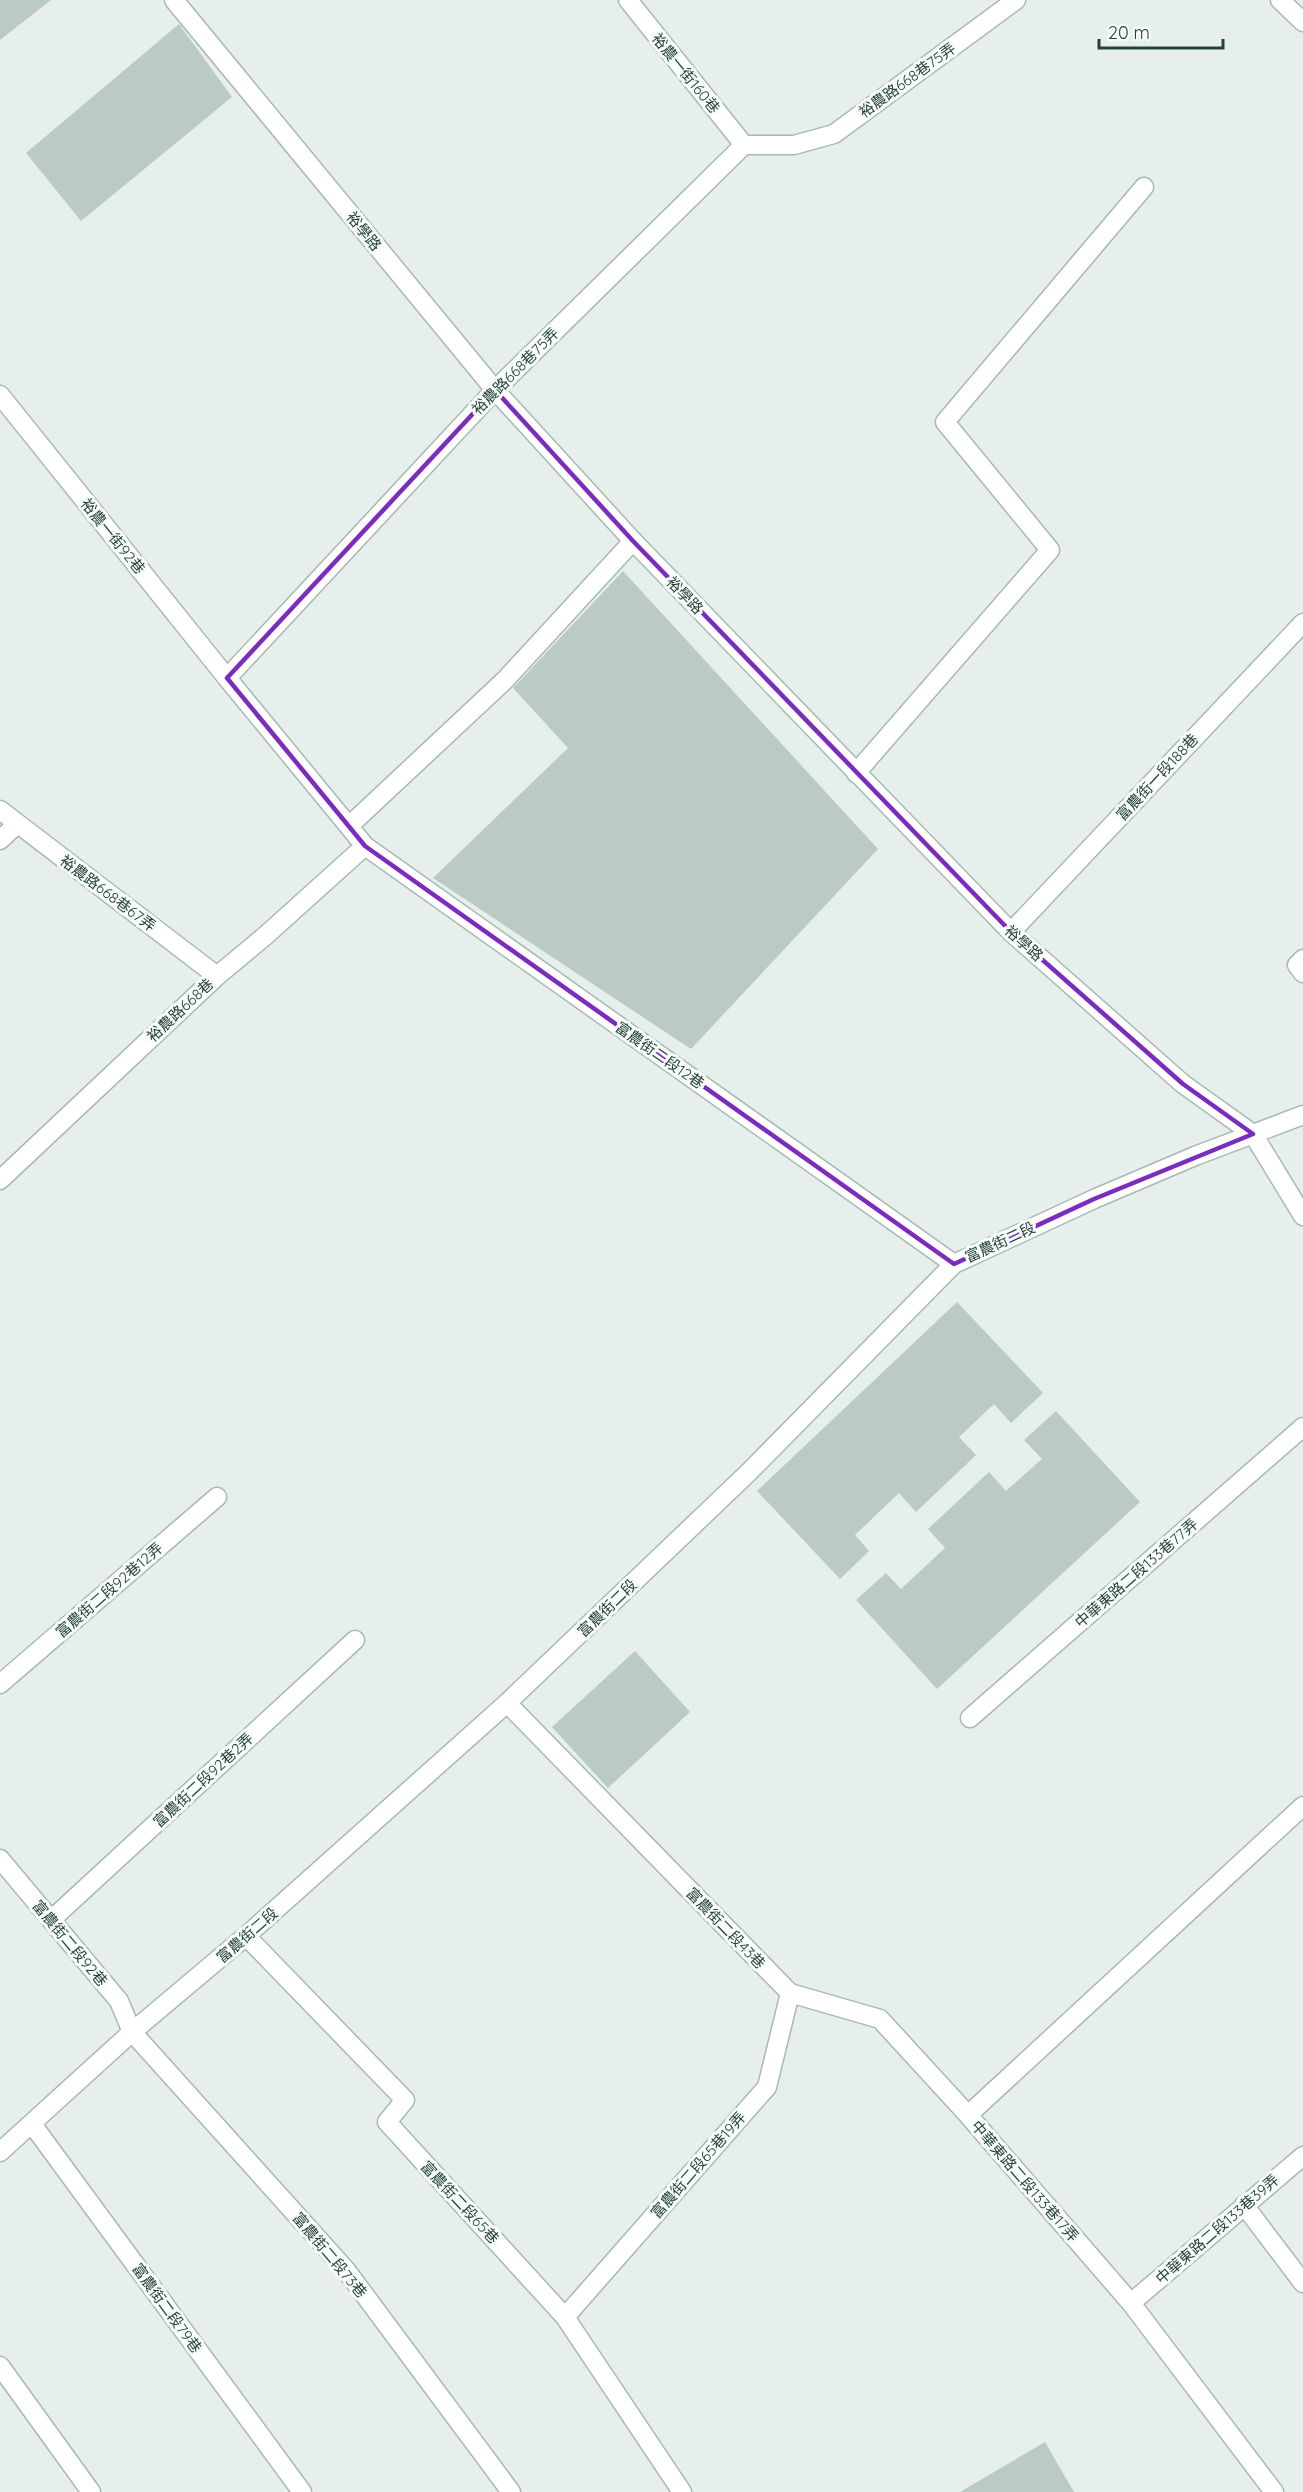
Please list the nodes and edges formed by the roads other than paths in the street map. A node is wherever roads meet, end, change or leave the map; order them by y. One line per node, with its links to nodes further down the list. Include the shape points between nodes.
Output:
1 (174, 0): 8 (street, 裕學路)
2 (628, 0): 6 (street, 裕農一街160巷)
3 (1016, 0): 6 (street, 裕農路668巷75弄, via 834,134 794,146)
4 (1280, 0): 5 (street)
5 (1303, 22)
6 (744, 145): 8 (street, 裕農路668巷75弄)
7 (1144, 187): 13 (street, via 945,422 1050,550)
8 (495, 390): 10 (street, 裕學路); 12 (street, 裕農路668巷75弄)
9 (0, 394): 12 (street, 裕農一街92巷)
10 (633, 541): 13 (street, 裕學路); 16 (street, via 505,680)
11 (1303, 623): 19 (street, 富農街一段188巷)
12 (227, 678): 16 (street)
13 (856, 773): 19 (street, 裕學路)
14 (0, 810): 15 (street, 裕農路668巷67弄)
15 (17, 824): 17 (street); 22 (street, 裕農路668巷67弄)
16 (349, 826): 18 (street)
17 (0, 840)
18 (365, 846): 22 (street, 裕農路668巷); 27 (street, 富農街二段12巷)
19 (1011, 932): 24 (street, 裕學路, via 1183,1084)
20 (1303, 959): 21 (street, via 1296,965)
21 (1303, 973)
22 (217, 976): 25 (street, 裕農路668巷)
23 (1303, 1115): 24 (street, 富農街二段)
24 (1253, 1134): 26 (street); 27 (street, 富農街二段, via 1094,1199)
25 (0, 1180)
26 (1303, 1216)
27 (954, 1264): 32 (street, 富農街二段, via 749,1472)
28 (1303, 1427): 33 (street, 中華東路二段133巷77弄)
29 (217, 1497): 31 (street, 富農街二段92巷12弄)
30 (355, 1641): 36 (street, 富農街二段92巷2弄)
31 (0, 1684)
32 (507, 1703): 37 (street, 富農街二段); 38 (street, 富農街二段43巷)
33 (970, 1718)
34 (1303, 1806): 40 (street, 中華東路二段133巷17弄)
35 (0, 1858): 36 (street, 富農街二段92巷)
36 (51, 1920): 39 (street, 富農街二段92巷, via 119,2001)
37 (246, 1936): 39 (street, 富農街二段); 47 (street, 富農街二段65巷, via 405,2100 387,2122)
38 (790, 1993): 40 (street, 富農街二段43巷, via 880,2019); 47 (street, 富農街二段65巷19弄, via 766,2087)
39 (132, 2032): 41 (street, 富農街二段); 51 (street, 富農街二段73巷, via 346,2270)
40 (968, 2115): 46 (street, 中華東路二段133巷17弄)
41 (32, 2124): 42 (street, 富農街二段); 50 (street, 富農街二段79巷)
42 (0, 2152)
43 (1303, 2156): 44 (street, 中華東路二段133巷39弄)
44 (1245, 2205): 45 (street); 46 (street, 中華東路二段133巷39弄)
45 (1303, 2283)
46 (1131, 2303): 53 (street, 中華東路二段133巷17弄)
47 (566, 2317): 52 (street, 富農街二段65巷)
48 (0, 2366): 49 (street)
49 (91, 2492)
50 (302, 2492)
51 (511, 2492)
52 (681, 2492)
53 (1274, 2492)

